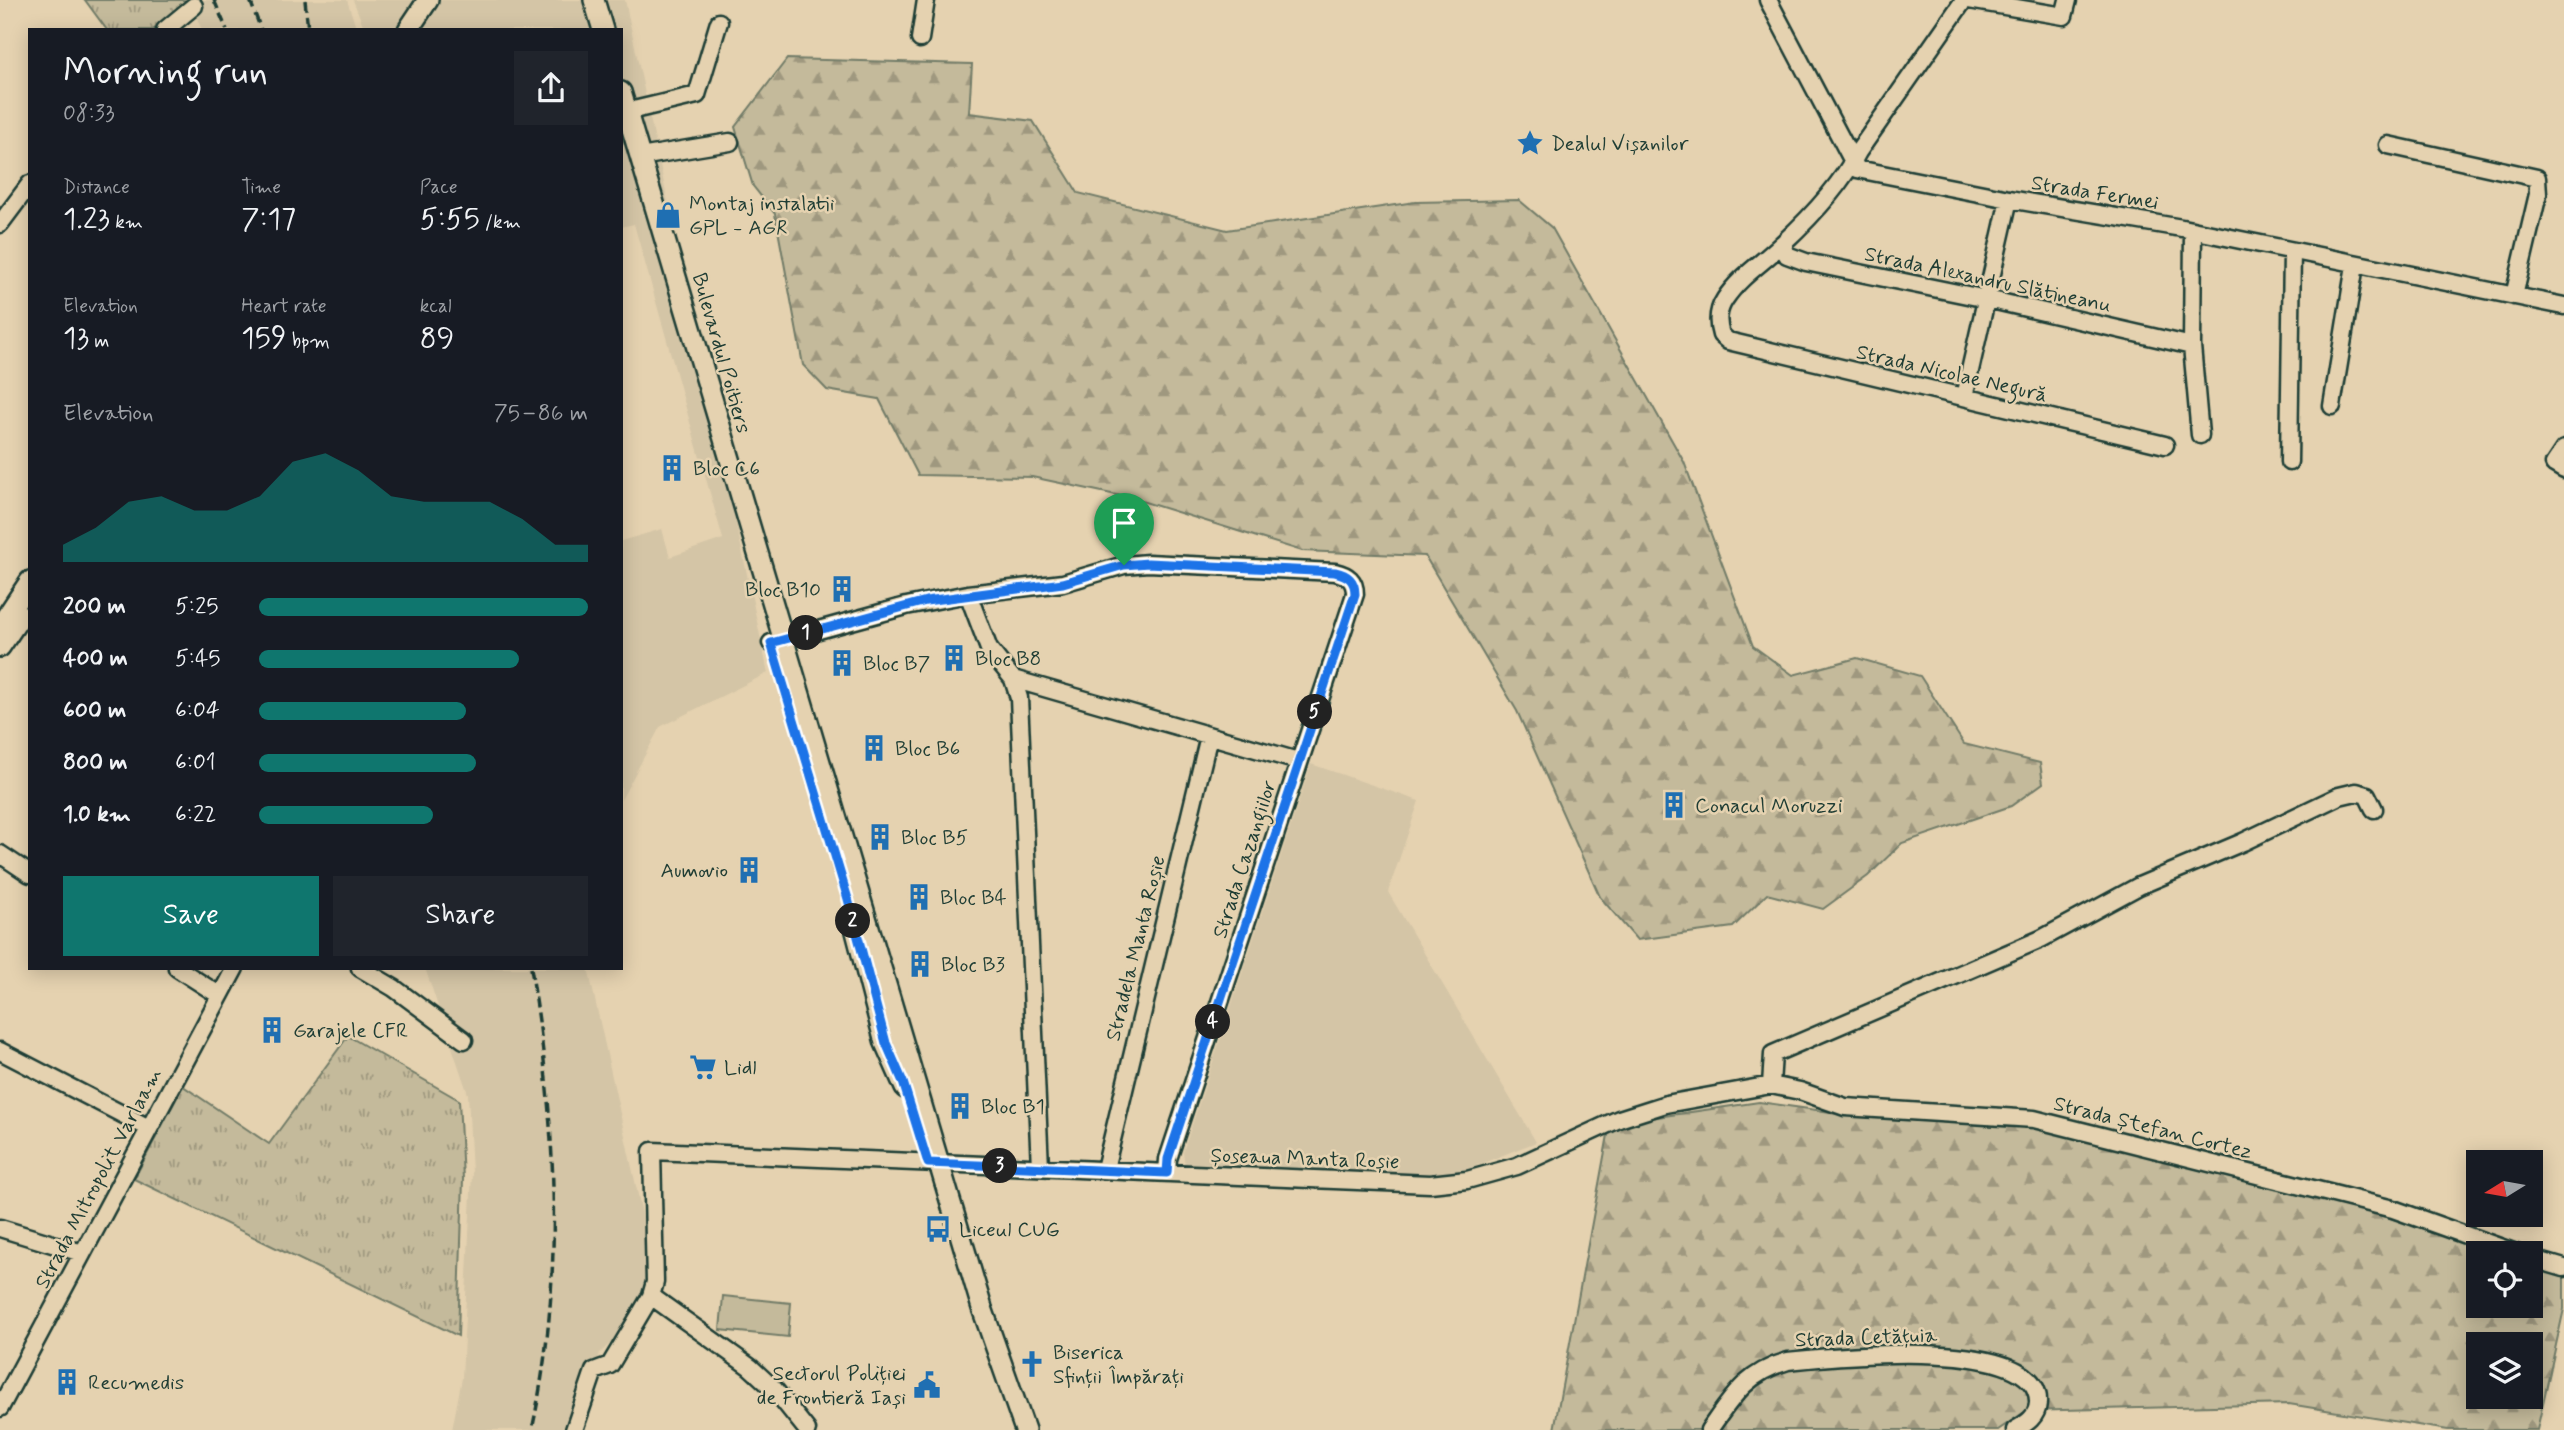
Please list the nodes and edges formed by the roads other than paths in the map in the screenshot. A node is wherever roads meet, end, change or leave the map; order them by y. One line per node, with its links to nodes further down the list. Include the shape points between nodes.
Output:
1 (414, 0): 12 (main road)
2 (428, 0): 13 (main road)
3 (582, 0): 14 (main road)
4 (594, 0): 15 (main road)
5 (926, 0): 16 (street)
6 (1768, 0): 21 (street)
7 (1966, 0): 8 (street, via 2064,16); 21 (street)
8 (2068, 0)
9 (194, 6): 11 (street)
10 (719, 23): 17 (street, via 697,95)
11 (167, 28)
12 (395, 28)
13 (409, 28)
14 (591, 28)
15 (602, 28)
16 (920, 39)
17 (623, 111): 20 (main road, Bulevardul Poitiers); 44 (main road, Bulevardul Poitiers)
18 (730, 142): 20 (street)
19 (2388, 145): 29 (street, via 2537,178 2538,194)
20 (640, 157): 44 (main road, Bulevardul Poitiers)
21 (1852, 163): 23 (street, Strada Fermei, via 1857,169); 26 (street)
22 (28, 187): 24 (street)
23 (2009, 199): 25 (street, Strada Fermei); 30 (street)
24 (0, 224)
25 (2193, 230): 27 (street, Strada Fermei); 32 (street)
26 (1783, 244): 30 (street, Strada Alexandru Slătineanu, via 1787,255 1805,262); 33 (street, Strada Nicolae Negură, via 1745,275 1724,300 1717,317 1721,335 1728,341)
27 (2292, 251): 28 (street, Strada Fermei); 38 (street)
28 (2355, 265): 29 (street, Strada Fermei); 34 (street)
29 (2514, 296): 31 (street, Strada Fermei)
30 (1987, 299): 32 (street, Strada Alexandru Slătineanu); 33 (street)
31 (2564, 306)
32 (2192, 346): 35 (street)
33 (1964, 397): 36 (street, Strada Nicolae Negură)
34 (2332, 406)
35 (2200, 435)
36 (2165, 445)
37 (2564, 449): 39 (street)
38 (2289, 462)
39 (2559, 467)
40 (28, 584): 43 (main road)
41 (968, 594): 44 (street); 46 (street, via 989,649); 48 (street, via 1063,583 1114,567 1148,563 1345,574 1352,579 1355,594)
42 (28, 605): 45 (main road)
43 (0, 626)
44 (777, 642): 60 (main road, Bulevardul Poitiers)
45 (0, 647)
46 (1013, 679): 47 (street, Strada Cazangiilor); 61 (street, via 1019,698)
47 (1209, 736): 48 (street, Strada Cazangiilor); 62 (street, Stradela Manta Roșie)
48 (1298, 761): 63 (street, Strada Cazangiilor)
49 (2374, 809): 58 (street, via 2367,795 2339,796 2138,886 2041,939 1773,1054)
50 (0, 854): 51 (street)
51 (28, 873)
52 (180, 970): 55 (street)
53 (234, 970): 55 (street, Strada Mitropolit Varlaam)
54 (363, 970): 56 (street)
55 (219, 995): 59 (street, Strada Mitropolit Varlaam)
56 (464, 1040)
57 (0, 1051): 59 (street)
58 (1771, 1085): 63 (street, Șoseaua Manta Roșie, via 1666,1104 1619,1119 1517,1166 1466,1181 1421,1184); 65 (street, Strada Ștefan Cortez, via 1844,1107 2034,1119 2393,1209)
59 (147, 1127): 66 (street, Strada Mitropolit Varlaam)
60 (933, 1164): 61 (street, Șoseaua Manta Roșie); 69 (street, Șoseaua Manta Roșie, via 652,1151); 73 (main road, Bulevardul Poitiers, via 982,1345); 74 (main road, Bulevardul Poitiers)
61 (1040, 1167): 62 (street, Șoseaua Manta Roșie)
62 (1105, 1169): 63 (street, Șoseaua Manta Roșie)
63 (1167, 1173)
64 (0, 1228): 66 (street)
65 (2482, 1241)
66 (82, 1253): 70 (street, Strada Mitropolit Varlaam)
67 (2543, 1262): 68 (street)
68 (2564, 1268)
69 (652, 1296): 71 (street, via 610,1365 594,1371); 72 (street, via 750,1367)
70 (0, 1408)
71 (574, 1430)
72 (807, 1430)
73 (1013, 1430)
74 (1025, 1430)
75 (1709, 1430): 76 (street, Strada Cetățuia, via 1745,1381 1787,1360 1934,1353 1994,1362 2030,1382 2038,1396 2037,1411)
76 (2015, 1430)

